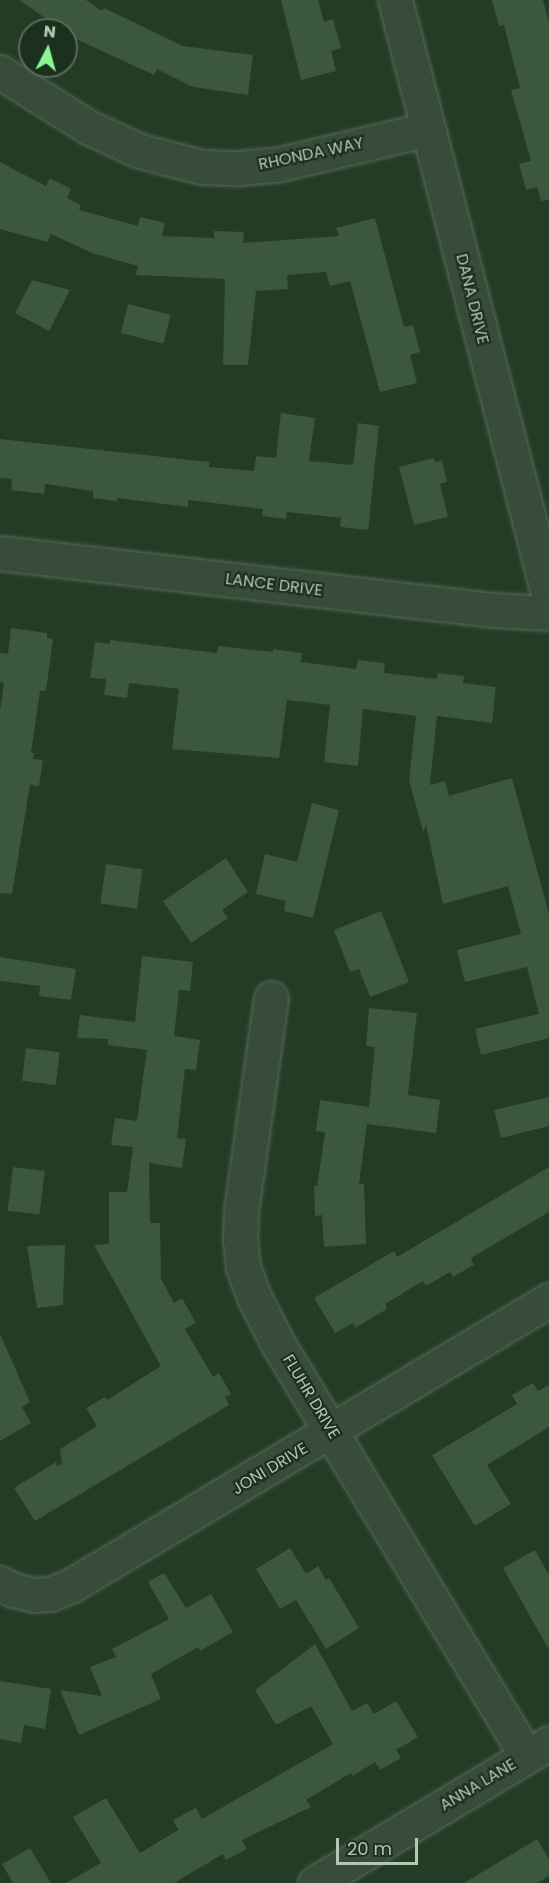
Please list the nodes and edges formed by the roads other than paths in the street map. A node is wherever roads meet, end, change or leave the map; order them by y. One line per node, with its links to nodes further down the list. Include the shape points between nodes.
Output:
1 (395, 0): 3 (street, DANA DRIVE)
2 (0, 72): 3 (street, RHONDA WAY, via 88,127 140,151 202,167 276,165)
3 (428, 129): 5 (street, DANA DRIVE)
4 (0, 553): 6 (street, LANCE DRIVE, via 492,610)
5 (549, 597)
6 (549, 613)
7 (271, 998): 9 (street, FLUHR DRIVE, via 241,1212 243,1268 278,1344)
8 (549, 1300): 9 (street, JONI DRIVE)
9 (332, 1432): 10 (street, JONI DRIVE, via 72,1585 50,1594 34,1595); 11 (street, FLUHR DRIVE)
10 (6, 1586)
11 (538, 1749): 12 (street, ANNA LANE)
12 (315, 1883)

